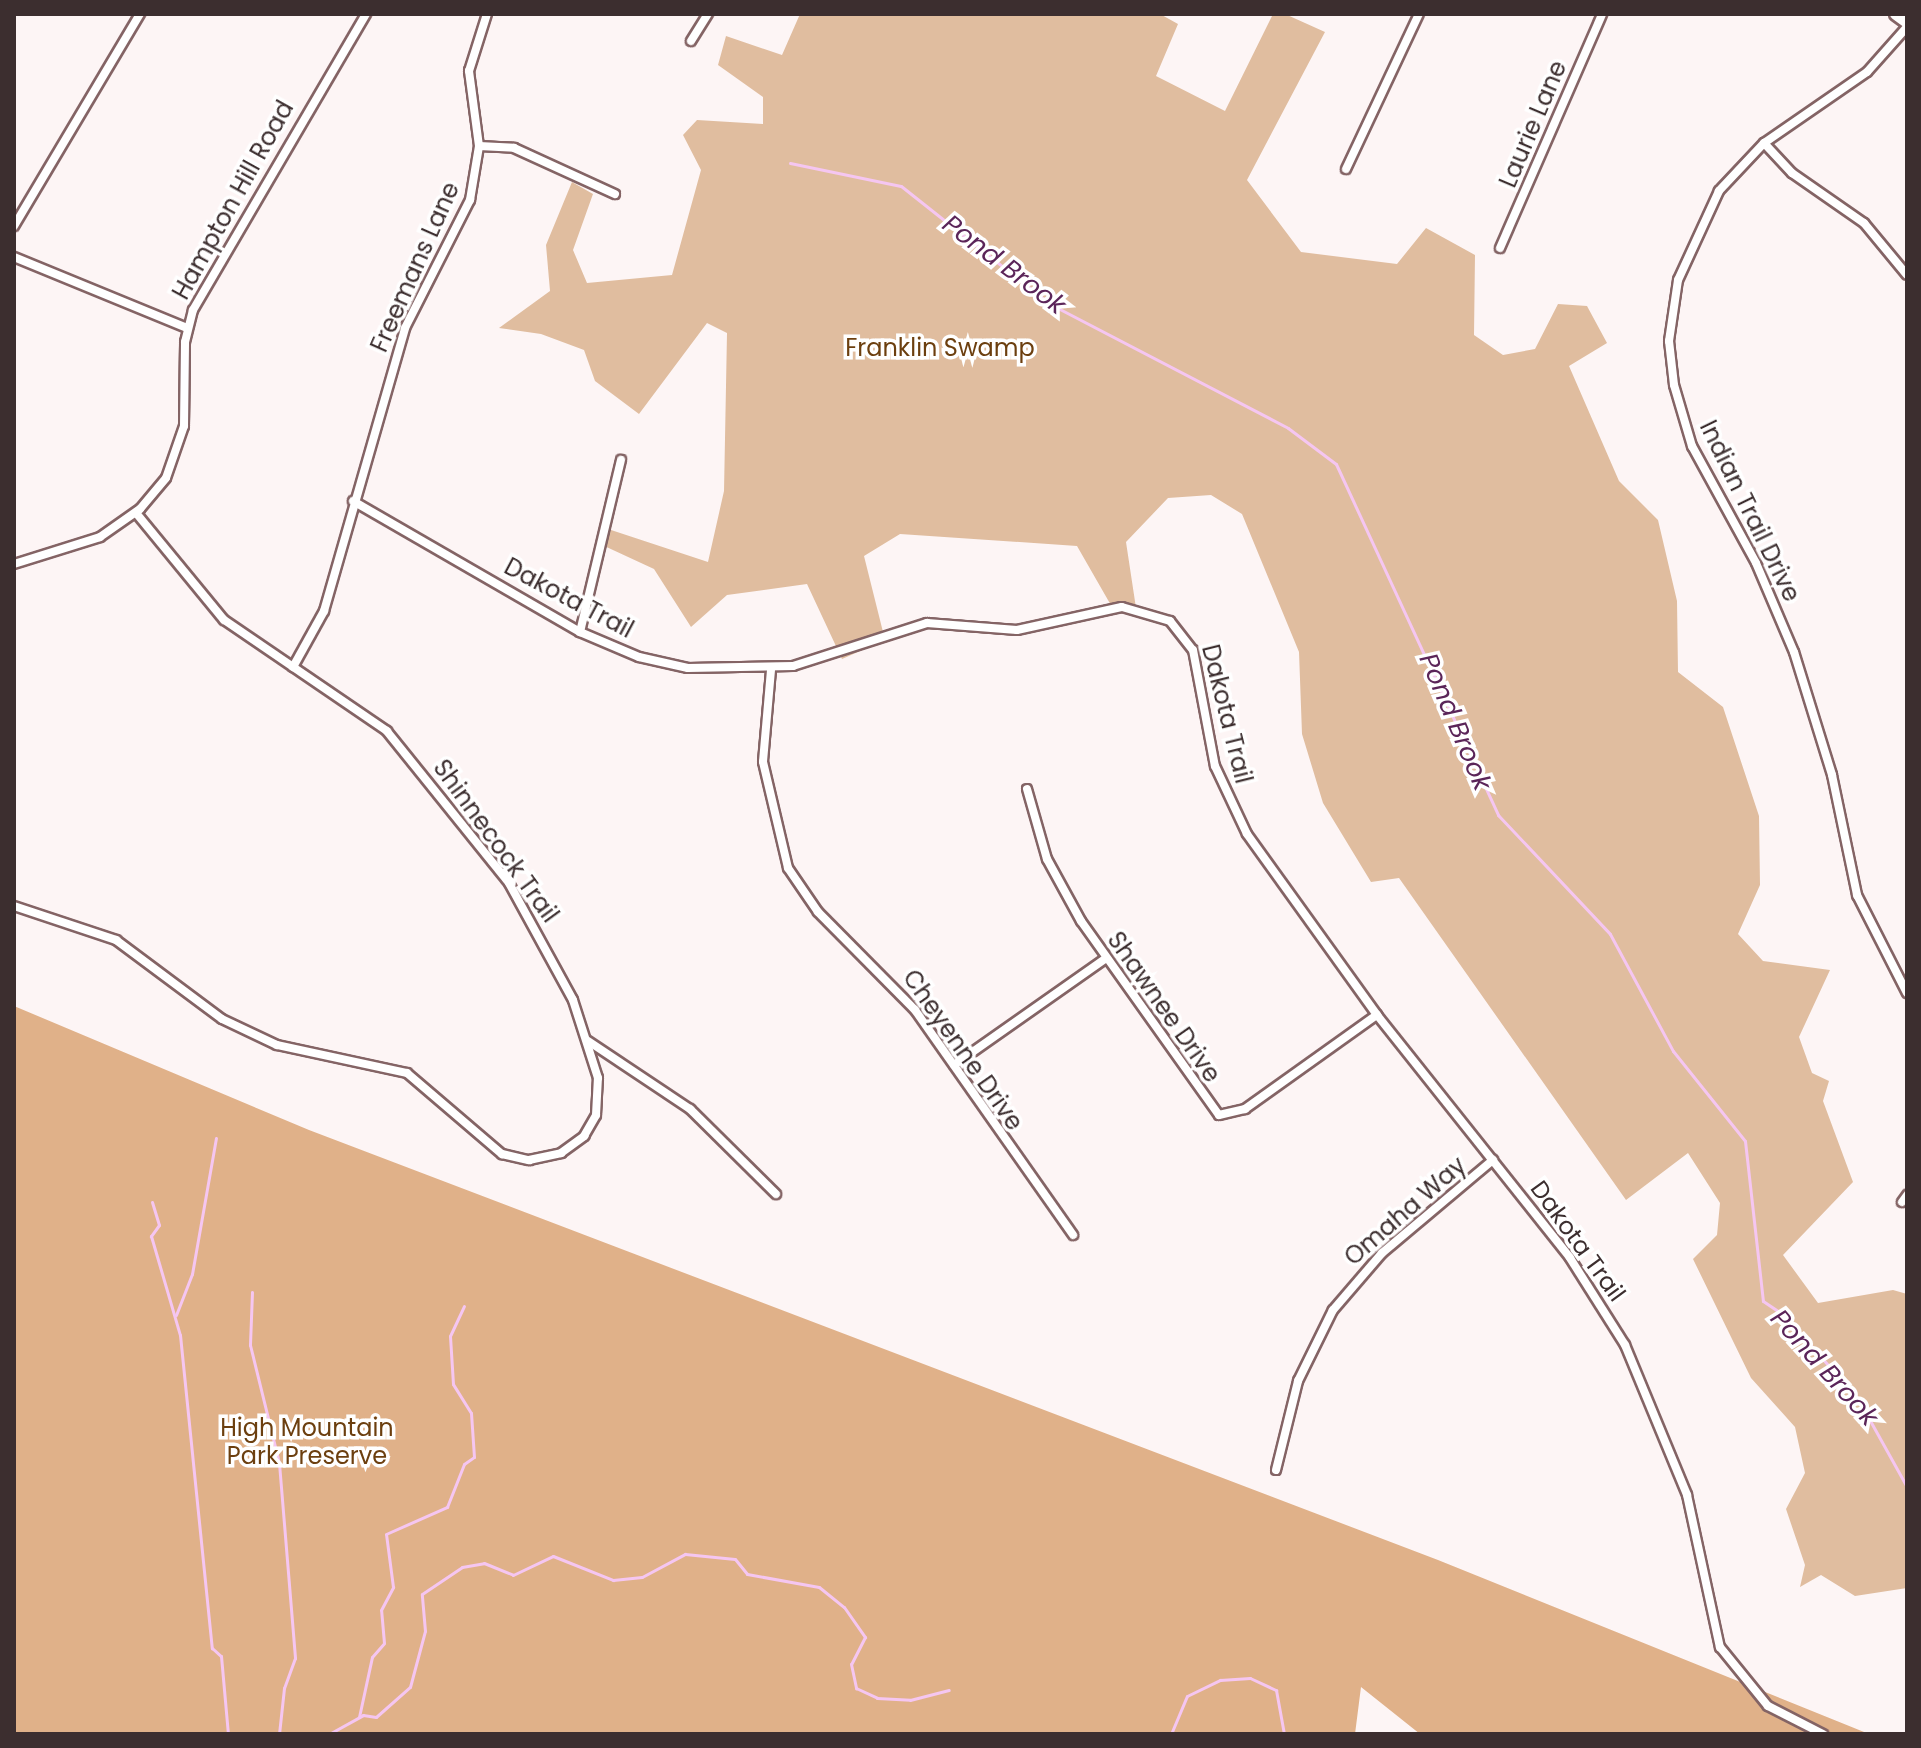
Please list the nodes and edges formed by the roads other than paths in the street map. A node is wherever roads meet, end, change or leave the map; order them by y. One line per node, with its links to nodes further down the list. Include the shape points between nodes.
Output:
1 (140, 14): 14 (street)
2 (366, 14): 18 (street, Hampton Hill Road, via 233,232)
3 (487, 14): 11 (street, Freemans Lane, via 469,71)
4 (708, 14): 9 (street)
5 (1419, 14): 12 (street)
6 (1602, 14): 15 (street, Laurie Lane)
7 (1896, 14): 8 (main road)
8 (1907, 25): 10 (street, Indian Trail Drive, via 1867,72)
9 (691, 41)
10 (1764, 143): 17 (street, via 1792,173 1864,223); 29 (street, Indian Trail Drive, via 1719,191 1698,229 1673,300 1670,364 1692,446 1756,563 1794,652 1832,775 1857,895)
11 (479, 146): 13 (street, via 514,148); 20 (street, Freemans Lane, via 470,200 405,328)
12 (1346, 169)
13 (615, 194)
14 (14, 226)
15 (1500, 248)
16 (14, 257): 18 (street)
17 (1907, 275)
18 (187, 328): 21 (street, Hampton Hill Road, via 181,443 166,478)
19 (621, 460): 23 (street)
20 (353, 501): 23 (street, Dakota Trail); 24 (street, Freemans Lane, via 324,611)
21 (136, 513): 22 (street, Hampton Hill Road, via 77,548); 24 (street, Shinnecock Trail, via 224,620)
22 (14, 564)
23 (580, 632): 25 (street, Dakota Trail, via 666,664)
24 (293, 667): 31 (street, Shinnecock Trail, via 387,731 426,778 529,913)
25 (771, 670): 30 (street, Dakota Trail, via 855,650 918,624 1017,630 1122,607 1159,614 1193,650 1208,743 1233,810); 32 (street, Cheyenne Drive, via 763,762 771,817 788,868 818,912 896,986)
26 (1027, 789): 28 (street, Shawnee Drive, via 1047,859)
27 (14, 906): 31 (street, Shinnecock Trail, via 116,940 214,1014 277,1045 407,1073 435,1091 478,1140 517,1159 563,1153 591,1126 600,1091)
28 (1105, 959): 30 (street, Shawnee Drive, via 1219,1115 1245,1109); 32 (street)
29 (1906, 989)
30 (1377, 1015): 33 (street, Dakota Trail)
31 (588, 1041): 34 (street, via 690,1109)
32 (954, 1065): 35 (street, Cheyenne Drive)
33 (1493, 1160): 36 (street, Omaha Way, via 1382,1253 1333,1310 1298,1381); 37 (street, Dakota Trail, via 1583,1276 1643,1380 1687,1495 1720,1647 1749,1685 1786,1717)
34 (776, 1194)
35 (1073, 1235)
36 (1276, 1470)
37 (1823, 1734)

